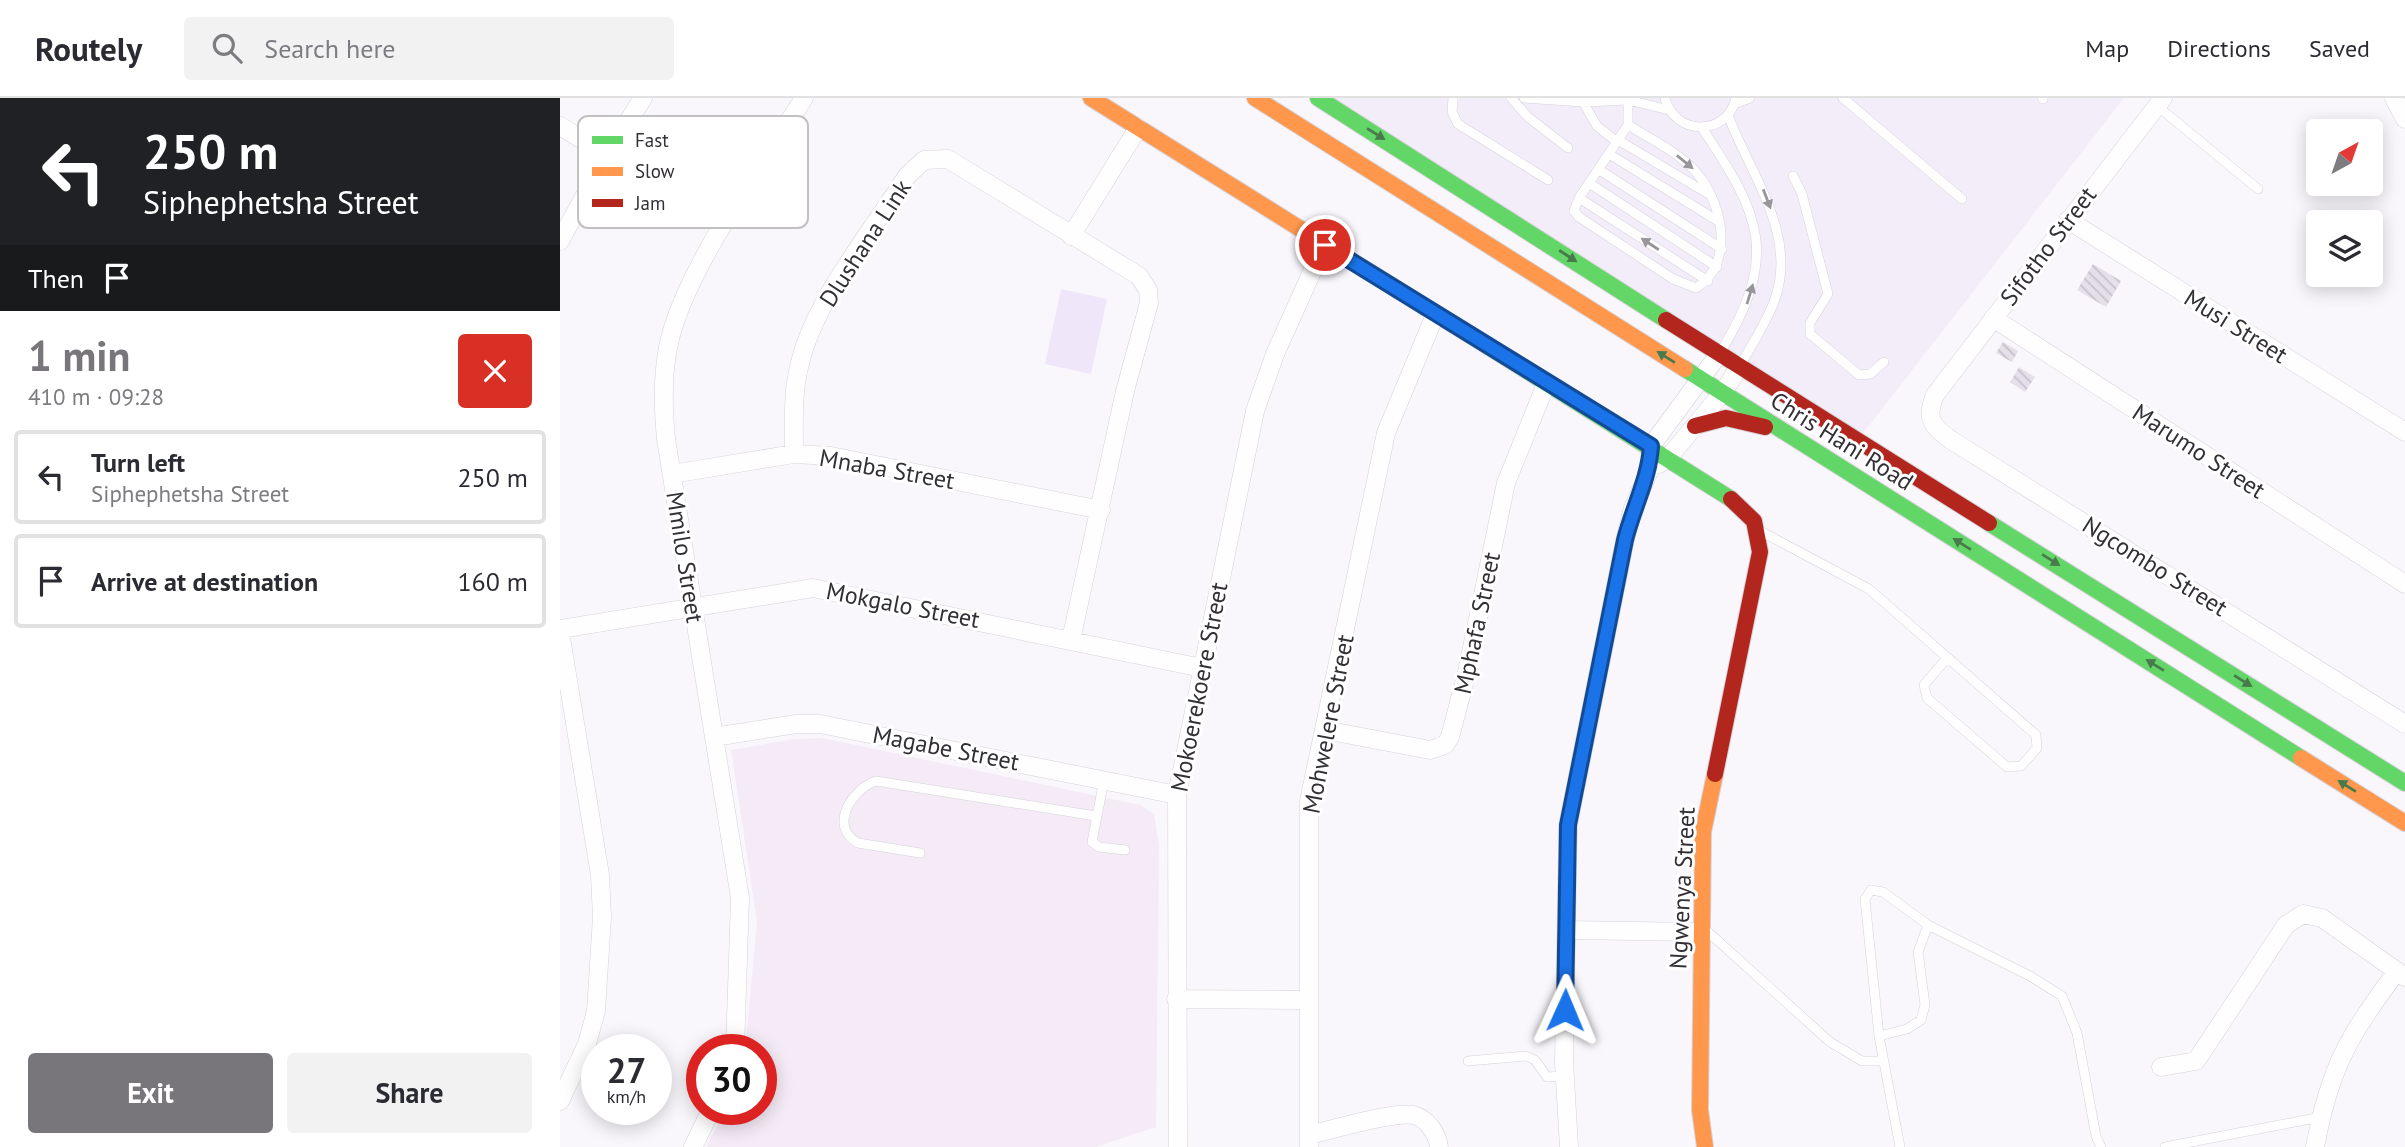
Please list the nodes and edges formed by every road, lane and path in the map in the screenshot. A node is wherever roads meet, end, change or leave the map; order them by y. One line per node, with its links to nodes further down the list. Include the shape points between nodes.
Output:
1 (643, 98): 19 (street)
2 (804, 98): 20 (street, Mmilo Street)
3 (1091, 98): 24 (main road)
4 (1255, 98): 53 (main road, Chris Hani Road, one-way to 4)
5 (1318, 98): 50 (main road, Chris Hani Road, one-way to 50)
6 (1452, 98): 32 (lane, via 1458,124)
7 (1511, 98): 28 (lane)
8 (1524, 98): 15 (lane)
9 (1665, 98): 17 (lane)
10 (1750, 98): 14 (lane)
11 (1843, 98): 37 (lane)
12 (2394, 98): 21 (street)
13 (1631, 99): 15 (lane); 17 (lane); 22 (lane)
14 (1735, 101): 18 (lane)
15 (1583, 102): 27 (lane, via 1597,126)
16 (2160, 102): 34 (lane); 39 (street, Sifotho Street)
17 (1669, 110): 25 (lane, via 1683,124)
18 (1728, 115): 25 (lane); 52 (lane, one-way to 52, via 1770,208 1779,247 1776,298)
19 (632, 116)
20 (793, 116)
21 (2405, 119)
22 (1628, 125): 27 (lane); 35 (lane, one-way to 35, via 1684,161)
23 (560, 126): 26 (street)
24 (1138, 128): 42 (street); 44 (main road)
25 (1702, 128): 50 (lane, one-way to 25, via 1750,298 1758,242 1740,189)
26 (578, 137)
27 (1617, 141): 29 (lane); 35 (lane)
28 (1568, 148)
29 (1609, 154): 30 (lane); 40 (lane)
30 (1598, 169): 33 (lane); 45 (lane)
31 (1793, 176): 51 (lane, via 1802,194 1828,294 1810,323 1810,334 1859,375 1870,374)
32 (1548, 180)
33 (1589, 183): 36 (lane); 46 (lane)
34 (2258, 189)
35 (1707, 193): 40 (lane)
36 (1579, 198): 47 (lane, one-way to 36); 47 (lane, via 1574,211 1579,217 1673,279 1690,288)
37 (1962, 199)
38 (578, 209): 43 (street)
39 (2068, 220): 49 (street, Sifotho Street); 58 (street, Musi Street)
40 (1718, 221): 45 (lane)
41 (723, 228): 64 (street, Mmilo Street, via 697,272 668,346 663,398)
42 (1071, 236): 61 (street, Dlushana Link, via 948,159 933,158 916,167 810,331 799,363 794,401); 65 (street, Dlushana Link, via 1139,276 1150,296)
43 (560, 242)
44 (1325, 245): 48 (main road); 72 (street, Mokoerekoere Street, via 1258,400)
45 (1722, 249): 46 (lane)
46 (1717, 267): 47 (lane)
47 (1708, 281)
48 (1435, 314): 54 (main road); 74 (street, Mohwelere Street, via 1386,433)
49 (1993, 318): 56 (street, Sifotho Street); 67 (street, Marumo Street)
50 (1719, 354): 52 (main road, Chris Hani Road); 53 (street)
51 (1884, 362)
52 (1740, 366): 55 (street); 77 (main road, Chris Hani Road, one-way to 77)
53 (1703, 379): 55 (main road, Chris Hani Road); 60 (street)
54 (1546, 384): 60 (main road); 74 (street, Mphafa Street, via 1506,483 1467,672 1445,745 1430,750)
55 (1723, 392): 57 (street); 59 (main road, Chris Hani Road)
56 (1935, 395): 73 (street, Ngcombo Street, via 1929,421 1951,440)
57 (1695, 426): 59 (main road, via 1734,419); 62 (street)
58 (2405, 432)
59 (1786, 433): 80 (main road, Chris Hani Road, one-way to 59)
60 (1651, 446): 62 (main road); 63 (street)
61 (794, 454): 64 (street, Mnaba Street); 65 (street, Mnaba Street, via 831,456)
62 (1669, 457): 63 (street); 66 (main road, via 1743,507)
63 (1650, 469): 85 (street, via 1625,540 1573,791 1567,841)
64 (672, 474): 68 (street, Mmilo Street)
65 (1101, 510): 70 (street, Dlushana Link)
66 (1758, 530): 71 (lane, via 1868,589); 84 (main road, Ngwenya Street, via 1760,552 1707,802)
67 (2405, 584)
68 (693, 606): 69 (street, Mokgalo Street); 70 (street, Mokgalo Street, via 798,589 829,589); 75 (street, Mmilo Street)
69 (560, 630): 95 (street, via 600,875 602,917 596,1011 587,1044)
70 (1071, 640): 72 (street, Mokgalo Street)
71 (1947, 658): 71 (lane, via 2036,735 2037,748 2021,766 2007,767 1927,698 1924,685)
72 (1202, 668): 78 (street, Mokoerekoere Street)
73 (2403, 718)
74 (1325, 730): 88 (street, Mohwelere Street, via 1309,801)
75 (714, 737): 76 (street, Magabe Street, via 820,724); 89 (street, Mmilo Street, via 740,898)
76 (1104, 780): 78 (street, Magabe Street); 79 (lane)
77 (2405, 783)
78 (1177, 795): 87 (street, Mokoerekoere Street)
79 (1096, 816): 81 (lane, via 1093,844); 82 (lane, via 876,781 859,789 845,815 845,831 851,839)
80 (2405, 823)
81 (1125, 850)
82 (920, 853)
83 (1928, 925): 90 (lane, via 1918,952 1925,1005 1921,1020); 90 (lane, via 1883,892 1871,890 1865,899); 105 (lane, via 2062,996 2077,1033)
84 (1700, 929): 85 (street); 92 (lane, via 1830,1042 1862,1061); 103 (main road, Ngwenya Street, via 1700,1110)
85 (1567, 930): 94 (street)
86 (2401, 974): 93 (street, via 2322,918 2311,913 2295,916 2196,1061); 96 (street, via 2362,1019 2341,1054)
87 (1176, 999): 88 (street); 100 (street, Mokoerekoere Street)
88 (1308, 1000): 98 (street, Mohwelere Street)
89 (736, 1034)
90 (1879, 1036): 92 (lane)
91 (1468, 1061): 94 (lane, via 1526,1056 1535,1059 1547,1077)
92 (1883, 1061): 104 (lane)
93 (2161, 1067)
94 (1564, 1076): 102 (street)
95 (560, 1101)
96 (2321, 1117): 106 (lane); 107 (street)
97 (704, 1125): 99 (street)
98 (1309, 1141): 101 (street, via 1406,1114 1432,1128)
99 (693, 1147)
100 (1178, 1147)
101 (1439, 1147)
102 (1569, 1147)
103 (1705, 1147)
104 (1900, 1147)
105 (2101, 1147)
106 (2165, 1147)
107 (2315, 1147)

